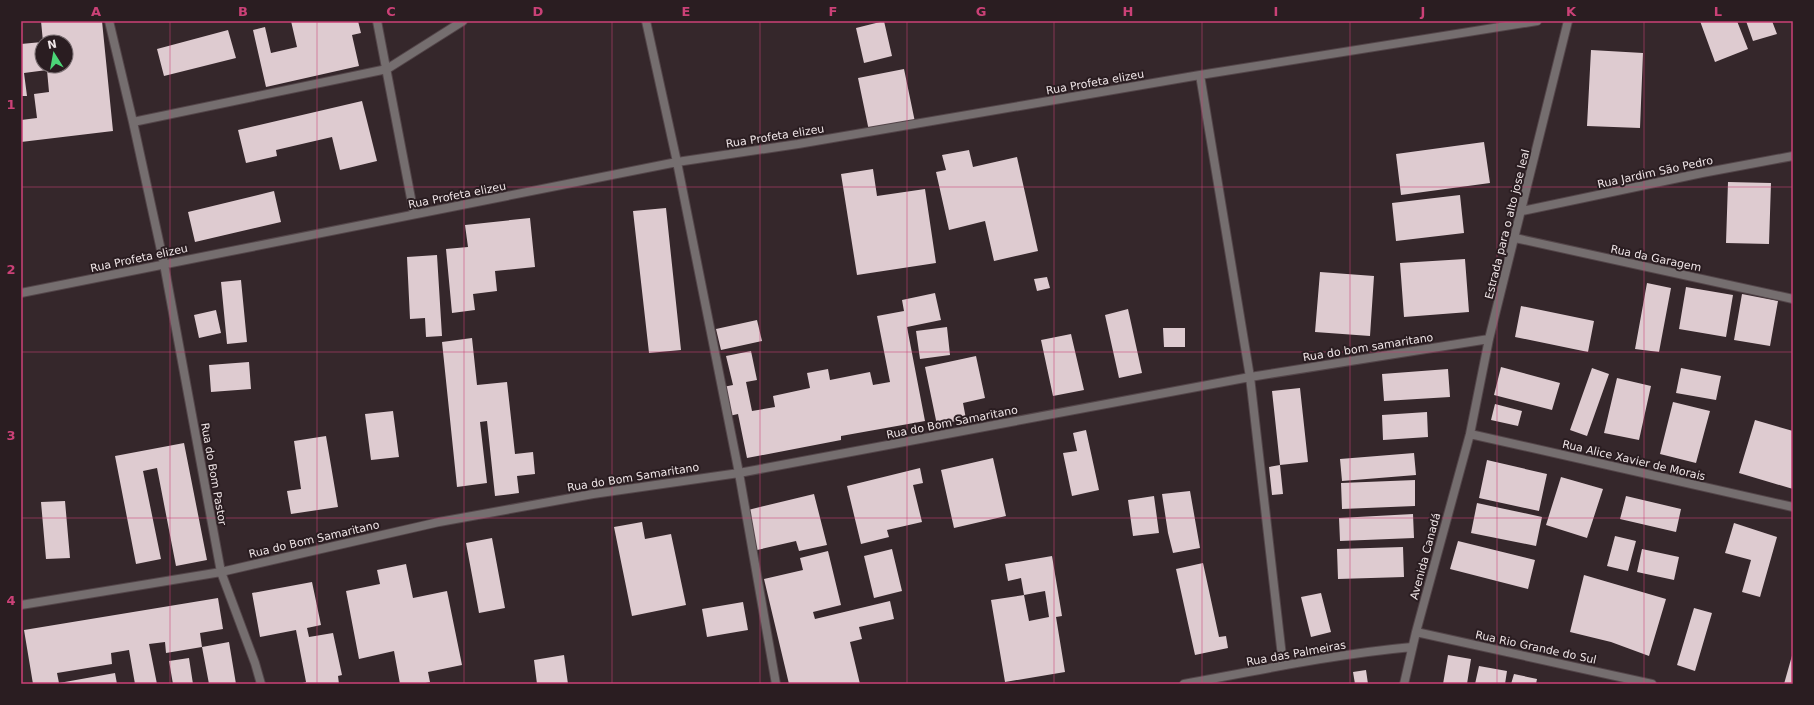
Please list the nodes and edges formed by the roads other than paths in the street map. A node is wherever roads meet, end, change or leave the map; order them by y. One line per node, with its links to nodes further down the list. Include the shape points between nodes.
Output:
1 (109, 21): 9 (street, Rua do Bom Pastor)
2 (377, 21): 7 (street)
3 (463, 21): 7 (street)
4 (646, 21): 11 (street)
5 (1537, 21): 8 (street, Rua Profeta elizeu)
6 (1568, 21): 12 (street, Estrada para o alto jose leal)
7 (387, 69): 9 (street); 13 (street)
8 (1200, 75): 11 (street, Rua Profeta elizeu, via 806,143); 19 (street)
9 (133, 122): 15 (street, Rua do Bom Pastor)
10 (1793, 156): 12 (street, Rua Jardim São Pedro)
11 (677, 162): 13 (street, Rua Profeta elizeu); 21 (street)
12 (1522, 211): 14 (street, Estrada para o alto jose leal)
13 (414, 214): 15 (street, Rua Profeta elizeu)
14 (1514, 238): 17 (street, Rua da Garagem); 18 (street, Estrada para o alto jose leal)
15 (164, 264): 16 (street, Rua Profeta elizeu); 23 (street, Rua do Bom Pastor)
16 (21, 293)
17 (1793, 299)
18 (1489, 339): 19 (street, Rua do bom samaritano); 20 (street, Estrada para o alto jose leal)
19 (1250, 377): 21 (street, Rua do Bom Samaritano); 27 (street)
20 (1470, 434): 22 (street, Rua Alice Xavier de Morais); 25 (street, Avenida Canadá)
21 (739, 473): 23 (street, Rua do Bom Samaritano, via 593,494 439,522); 29 (street)
22 (1793, 507)
23 (221, 572): 24 (street, Rua do Bom Samaritano); 28 (street, Rua do Bom Pastor, via 256,663)
24 (21, 606)
25 (1416, 632): 26 (street, Avenida Canadá); 32 (street, Rua Rio Grande do Sul)
26 (1412, 647): 27 (street, Rua das Palmeiras, via 1376,650); 31 (street, Avenida Canadá)
27 (1283, 666): 30 (street, Rua das Palmeiras)
28 (261, 684)
29 (776, 684)
30 (1184, 684)
31 (1404, 684)
32 (1652, 684)

